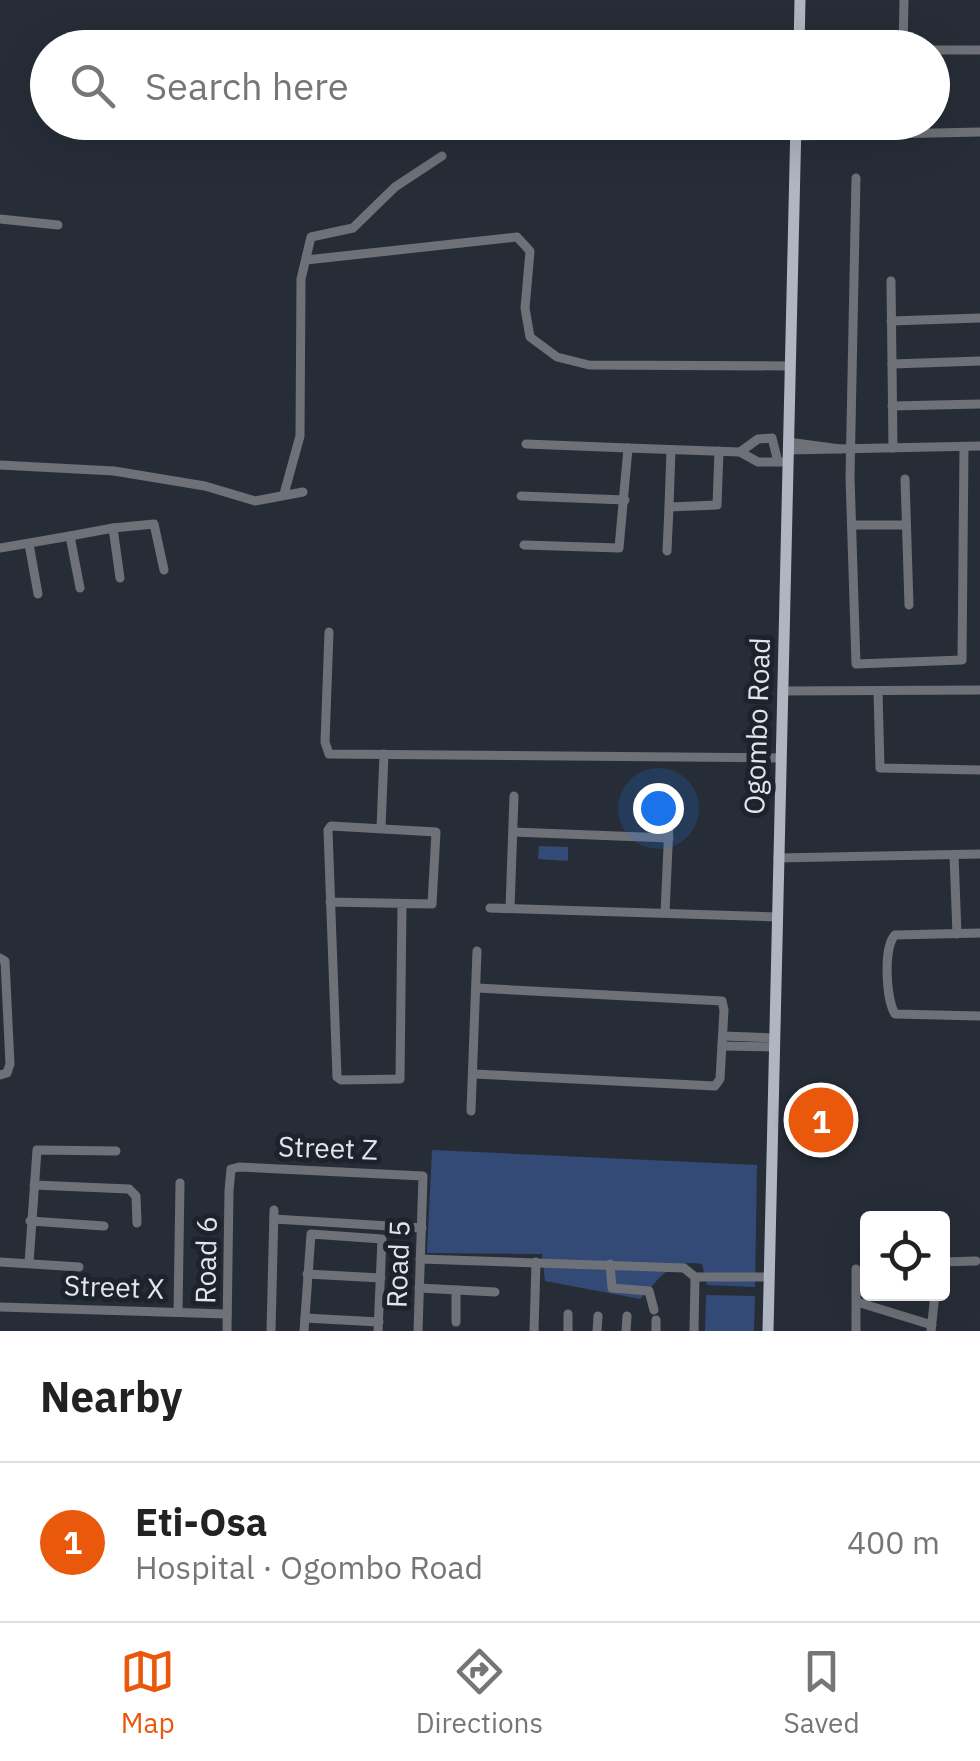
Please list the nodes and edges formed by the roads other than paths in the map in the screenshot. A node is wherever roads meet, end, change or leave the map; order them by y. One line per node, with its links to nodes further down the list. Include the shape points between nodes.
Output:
1 (800, 0): 3 (main road)
2 (904, 0): 4 (street)
3 (799, 30)
4 (903, 30)
5 (950, 50): 6 (street)
6 (980, 50)
7 (950, 130): 8 (street)
8 (980, 132)
9 (796, 140): 20 (main road, Ogombo Road)
10 (442, 156): 14 (street, via 395,187 353,228 314,235)
11 (856, 178): 27 (street)
12 (0, 219): 13 (street)
13 (58, 225)
14 (306, 260): 20 (street, via 517,237 530,251 530,337 556,356 589,365); 36 (street, via 300,436)
15 (891, 281): 17 (street)
16 (980, 318): 17 (street)
17 (892, 321): 19 (street)
18 (980, 361): 19 (street)
19 (892, 364): 22 (street)
20 (789, 366): 32 (main road, Ogombo Road)
21 (980, 404): 22 (street)
22 (892, 406): 28 (street)
23 (526, 444): 26 (street)
24 (980, 446): 25 (street)
25 (964, 447): 28 (street); 40 (street, via 960,662 854,662)
26 (628, 448): 29 (street); 38 (street)
27 (846, 448): 28 (street); 32 (street); 40 (street)
28 (893, 448)
29 (671, 450): 30 (street); 39 (street)
30 (718, 451): 31 (street); 39 (street, via 716,505)
31 (740, 452): 32 (street, via 758,462); 32 (street, via 772,438)
32 (785, 454): 55 (main road, Ogombo Road)
33 (0, 464): 36 (street, via 114,470 244,500)
34 (906, 479): 41 (street)
35 (303, 492): 36 (street)
36 (284, 494)
37 (522, 496): 38 (street)
38 (625, 500): 45 (street, via 619,548)
39 (669, 507): 47 (street)
40 (853, 525): 41 (street)
41 (906, 525): 52 (street)
42 (113, 528): 43 (street); 48 (street, via 154,524); 49 (street)
43 (70, 536): 44 (street); 50 (street)
44 (30, 544): 46 (street); 51 (street)
45 (524, 545)
46 (0, 548)
47 (667, 551)
48 (164, 570)
49 (120, 578)
50 (80, 588)
51 (38, 594)
52 (909, 605)
53 (329, 632): 57 (street, via 325,750)
54 (980, 690): 56 (street)
55 (782, 691): 56 (street); 58 (main road, Ogombo Road)
56 (878, 691): 59 (street, via 880,768)
57 (384, 754): 58 (street); 62 (street)
58 (780, 758): 67 (main road, Ogombo Road)
59 (980, 770)
60 (514, 796): 63 (street)
61 (670, 803): 64 (street)
62 (382, 828): 68 (street, via 329,827); 69 (street, via 437,833 432,904)
63 (513, 832): 64 (street); 71 (street)
64 (669, 838): 72 (street)
65 (980, 854): 66 (street)
66 (954, 855): 67 (street); 75 (street)
67 (778, 858): 73 (main road, Ogombo Road)
68 (330, 902): 69 (street); 69 (street, via 341,1080 400,1078)
69 (402, 904)
70 (490, 908): 71 (street)
71 (510, 908): 72 (street)
72 (665, 913): 73 (street)
73 (777, 917): 82 (main road, Ogombo Road)
74 (980, 933): 75 (street)
75 (957, 934): 79 (street, via 892,937 891,1008 906,1017)
76 (477, 951): 78 (street)
77 (0, 958): 80 (street)
78 (476, 988): 81 (street, via 722,1000); 83 (street)
79 (980, 1016)
80 (4, 1017): 84 (street, via 9,1070)
81 (722, 1041): 82 (street); 83 (street, via 715,1086)
82 (774, 1043): 107 (main road, Ogombo Road)
83 (474, 1074): 85 (street)
84 (0, 1075)
85 (472, 1110)
86 (116, 1151): 88 (street, via 40,1148)
87 (180, 1183): 114 (street)
88 (34, 1185): 91 (street); 92 (street, via 129,1189 136,1196)
89 (229, 1190): 90 (street, Street Z, via 234,1167 390,1172 423,1176); 115 (street, Road 6)
90 (423, 1199): 94 (street, Road 5)
91 (30, 1222): 93 (street); 100 (street)
92 (136, 1223)
93 (104, 1226)
94 (422, 1228): 95 (street, Road 5); 125 (street, via 274,1215)
95 (420, 1259): 98 (street); 108 (street, Road 5)
96 (976, 1261): 99 (street)
97 (0, 1262): 100 (street)
98 (536, 1262): 101 (street); 128 (street)
99 (950, 1262)
100 (29, 1263): 102 (street)
101 (610, 1264): 105 (street, via 684,1268); 120 (street, via 612,1288 649,1292)
102 (79, 1266)
103 (856, 1268): 112 (street)
104 (306, 1274): 106 (street); 106 (street, via 311,1234 382,1239); 119 (street)
105 (696, 1277): 107 (street); 132 (street)
106 (381, 1278): 122 (street)
107 (769, 1278): 133 (main road, Ogombo Road)
108 (418, 1288): 109 (street); 127 (street, Road 5)
109 (456, 1290): 110 (street); 121 (street)
110 (495, 1292)
111 (935, 1301): 123 (street)
112 (857, 1302): 123 (street); 134 (street)
113 (0, 1306): 114 (street, Street X)
114 (178, 1312): 115 (street, Street X)
115 (227, 1314): 124 (street, Road 6)
116 (568, 1314): 129 (street)
117 (598, 1316): 130 (street)
118 (627, 1316): 131 (street)
119 (305, 1318): 122 (street); 126 (street)
120 (656, 1320)
121 (456, 1322)
122 (378, 1326)
123 (934, 1329)
124 (227, 1331)
125 (271, 1331)
126 (304, 1331)
127 (418, 1331)
128 (534, 1331)
129 (568, 1331)
130 (597, 1331)
131 (626, 1331)
132 (694, 1331)
133 (768, 1331)
134 (856, 1331)

